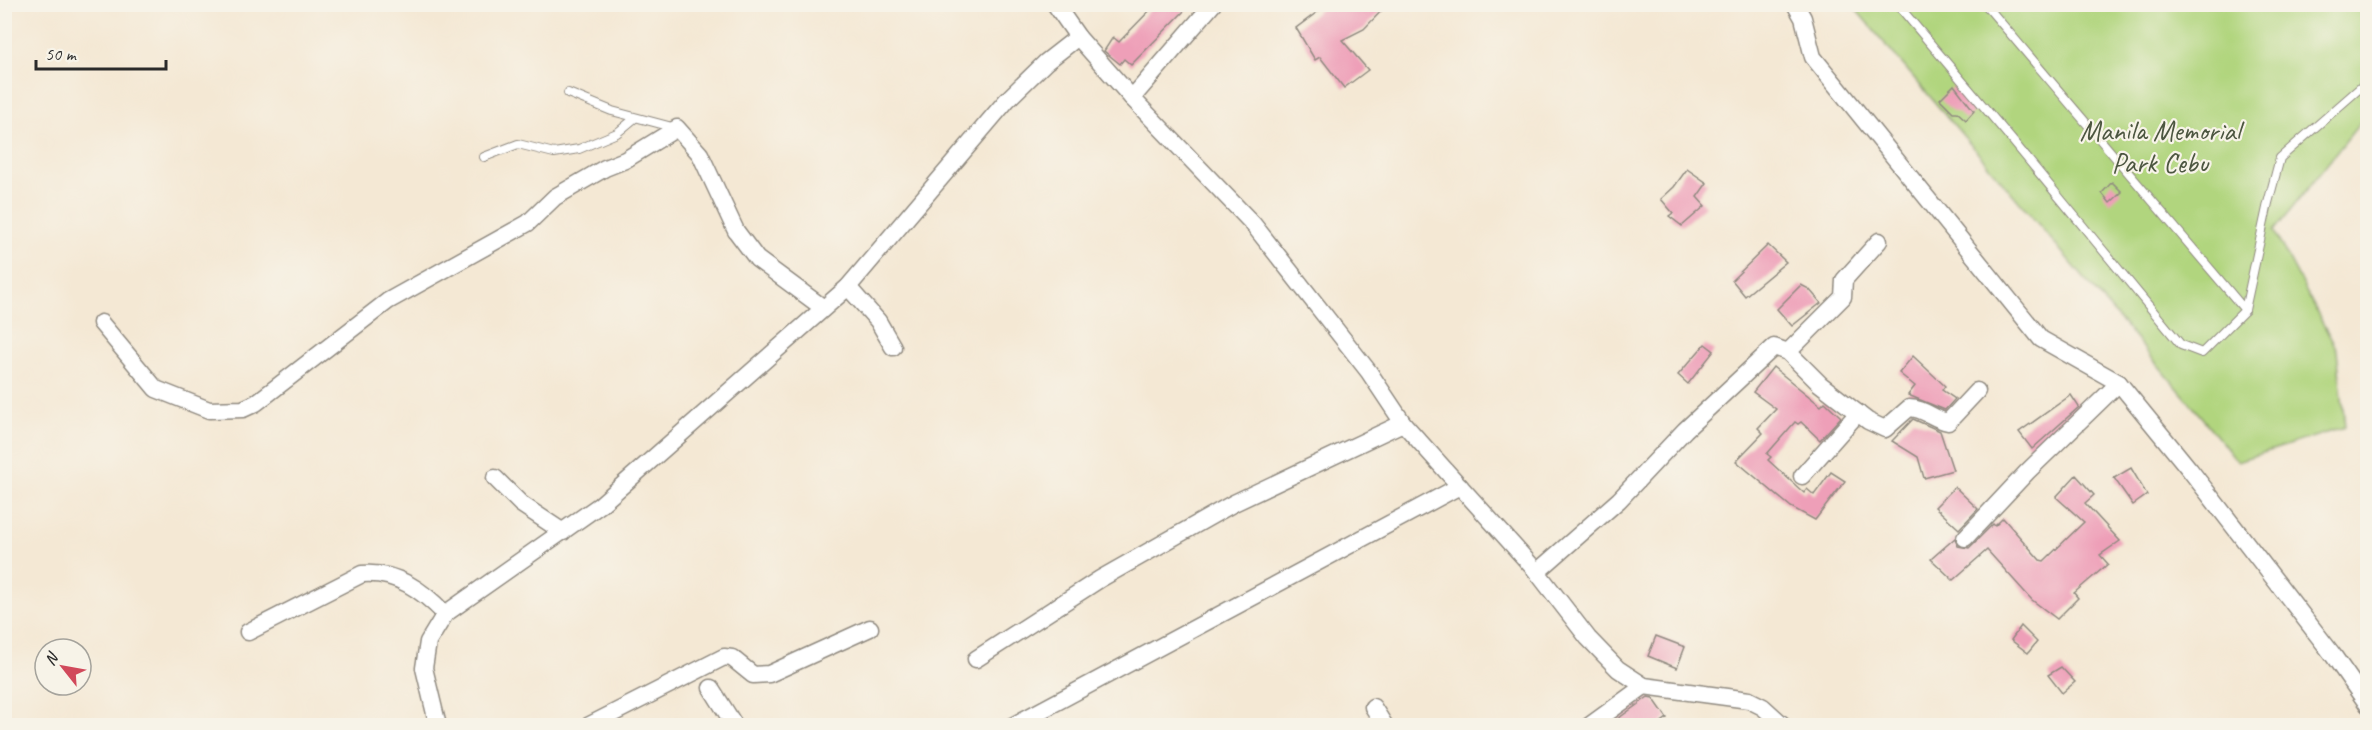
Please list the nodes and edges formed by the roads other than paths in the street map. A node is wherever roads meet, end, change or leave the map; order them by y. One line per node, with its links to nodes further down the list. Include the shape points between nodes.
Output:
1 (1055, 4): 6 (street)
2 (1214, 4): 9 (street)
3 (1795, 4): 20 (street, via 1803,18 1813,57 2041,339)
4 (1897, 4): 16 (lane, via 2181,345 2202,353)
5 (1985, 4): 16 (lane)
6 (1078, 37): 9 (street); 14 (street, via 1007,100)
7 (2367, 81): 16 (lane, via 2280,158)
8 (568, 93): 10 (lane)
9 (1132, 98): 23 (street, via 1253,224)
10 (635, 118): 11 (lane); 12 (lane, via 617,133 579,149 554,153 518,144)
11 (677, 128): 15 (street, via 700,153 736,231 757,259); 17 (street, via 555,198 528,223 388,301 243,409 208,410 156,389)
12 (484, 157)
13 (1879, 241): 19 (street, via 1844,280 1843,297)
14 (848, 287): 15 (street); 18 (street, via 878,321)
15 (822, 307): 27 (street, via 600,505)
16 (2245, 310)
17 (101, 323)
18 (893, 347)
19 (1788, 352): 22 (street, via 1820,384); 29 (street, via 1774,347 1619,500)
20 (2119, 383): 28 (street); 36 (street, via 2333,655)
21 (1977, 391): 22 (street, via 1948,422 1919,408 1908,408 1885,429)
22 (1858, 413): 24 (street)
23 (1403, 423): 26 (street); 33 (street, via 1234,503 1100,579)
24 (1802, 476)
25 (495, 478): 27 (street, via 521,504)
26 (1460, 486): 29 (street); 41 (street)
27 (563, 532): 30 (street)
28 (1965, 538)
29 (1537, 572): 34 (street, via 1588,639 1618,669)
30 (444, 614): 32 (street, via 416,587 380,572 362,574); 38 (street, via 428,642 424,668)
31 (870, 628): 39 (street, via 769,674 753,675 732,658 714,660 683,680)
32 (248, 632)
33 (976, 659)
34 (1644, 686): 43 (street); 44 (street, via 1749,700)
35 (711, 688): 40 (street)
36 (2367, 705)
37 (1373, 707): 42 (street)
38 (438, 726)
39 (588, 726)
40 (735, 726)
41 (1012, 726)
42 (1385, 726)
43 (1589, 726)
44 (1784, 726)

